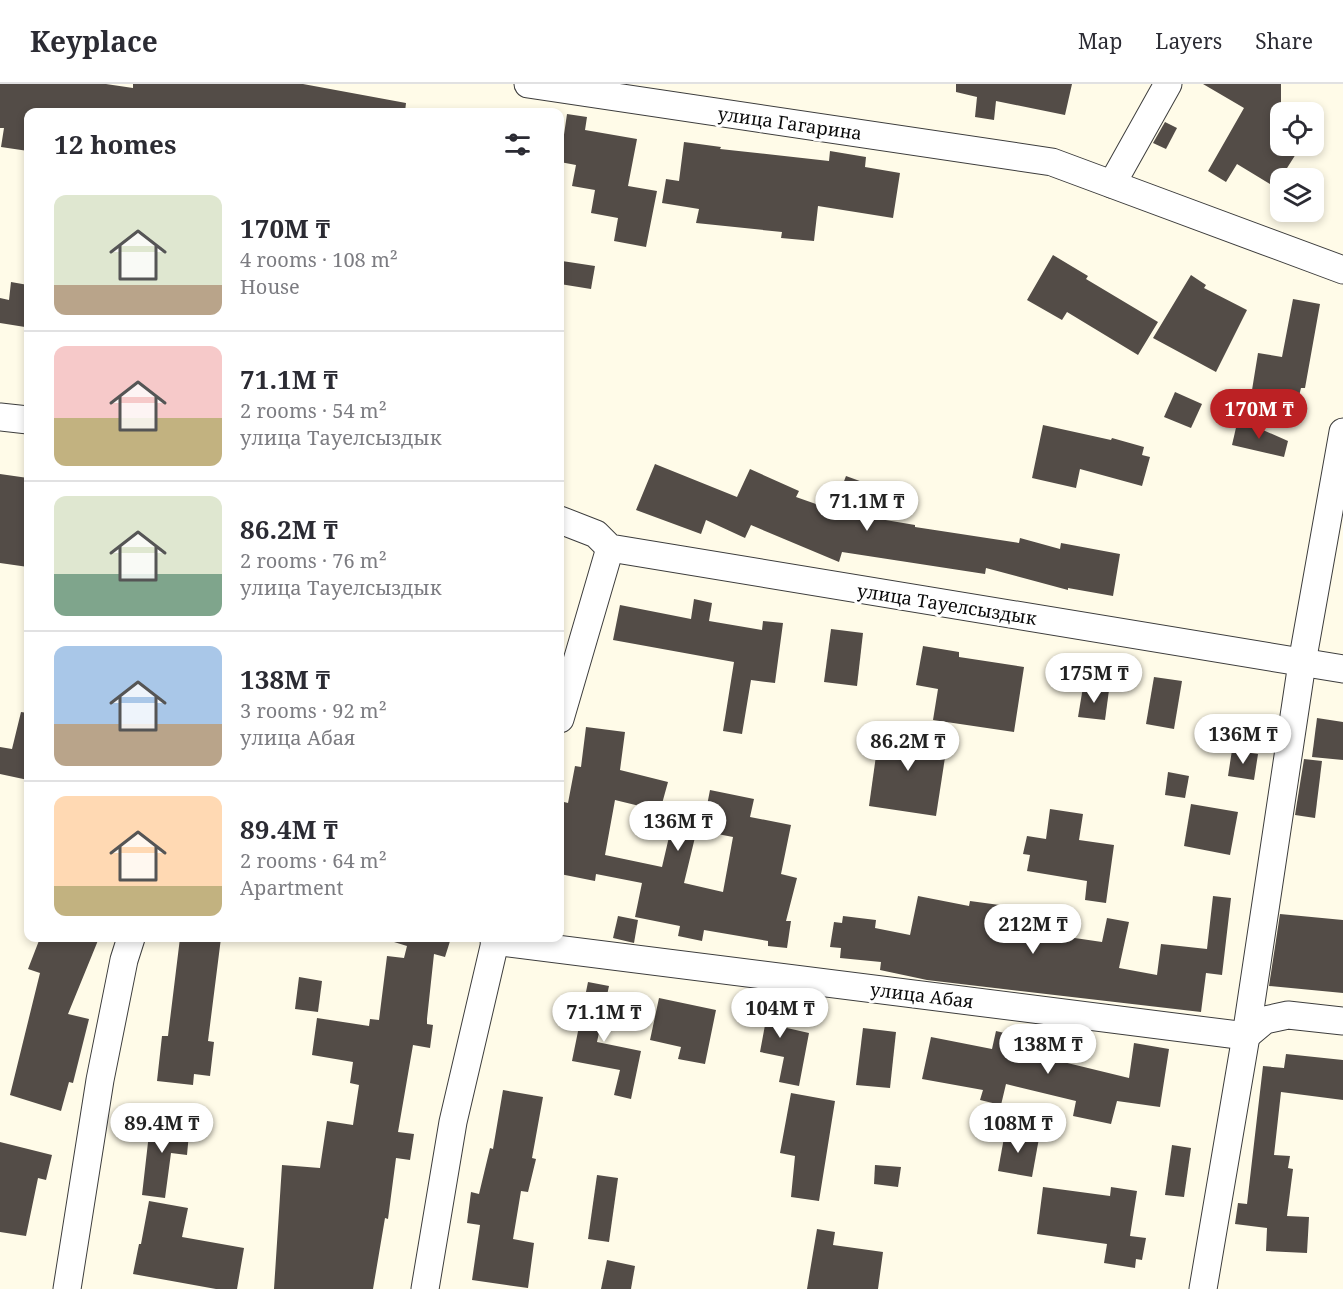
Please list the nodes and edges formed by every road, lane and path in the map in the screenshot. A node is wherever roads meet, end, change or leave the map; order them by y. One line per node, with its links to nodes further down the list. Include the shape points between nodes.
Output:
1 (528, 84): 3 (street, улица Гагарина, via 1052,162)
2 (1168, 84): 3 (street)
3 (1112, 184): 4 (street, улица Гагарина)
4 (1343, 270)
5 (0, 417): 6 (street)
6 (24, 420)
7 (1343, 432): 10 (street)
8 (564, 522): 9 (street, улица Тауелсыздык, via 596,534)
9 (610, 548): 10 (street, улица Тауелсыздык); 12 (street)
10 (1302, 663): 11 (street, улица Тауелсыздык); 17 (street)
11 (1343, 669)
12 (564, 705)
13 (130, 942): 18 (street, via 100,1080)
14 (494, 942): 19 (street, via 453,1122)
15 (518, 942): 17 (street, улица Абая)
16 (1343, 1021): 17 (street, via 1288,1015 1265,1020)
17 (1246, 1036): 20 (street)
18 (66, 1289)
19 (425, 1289)
20 (1203, 1289)

